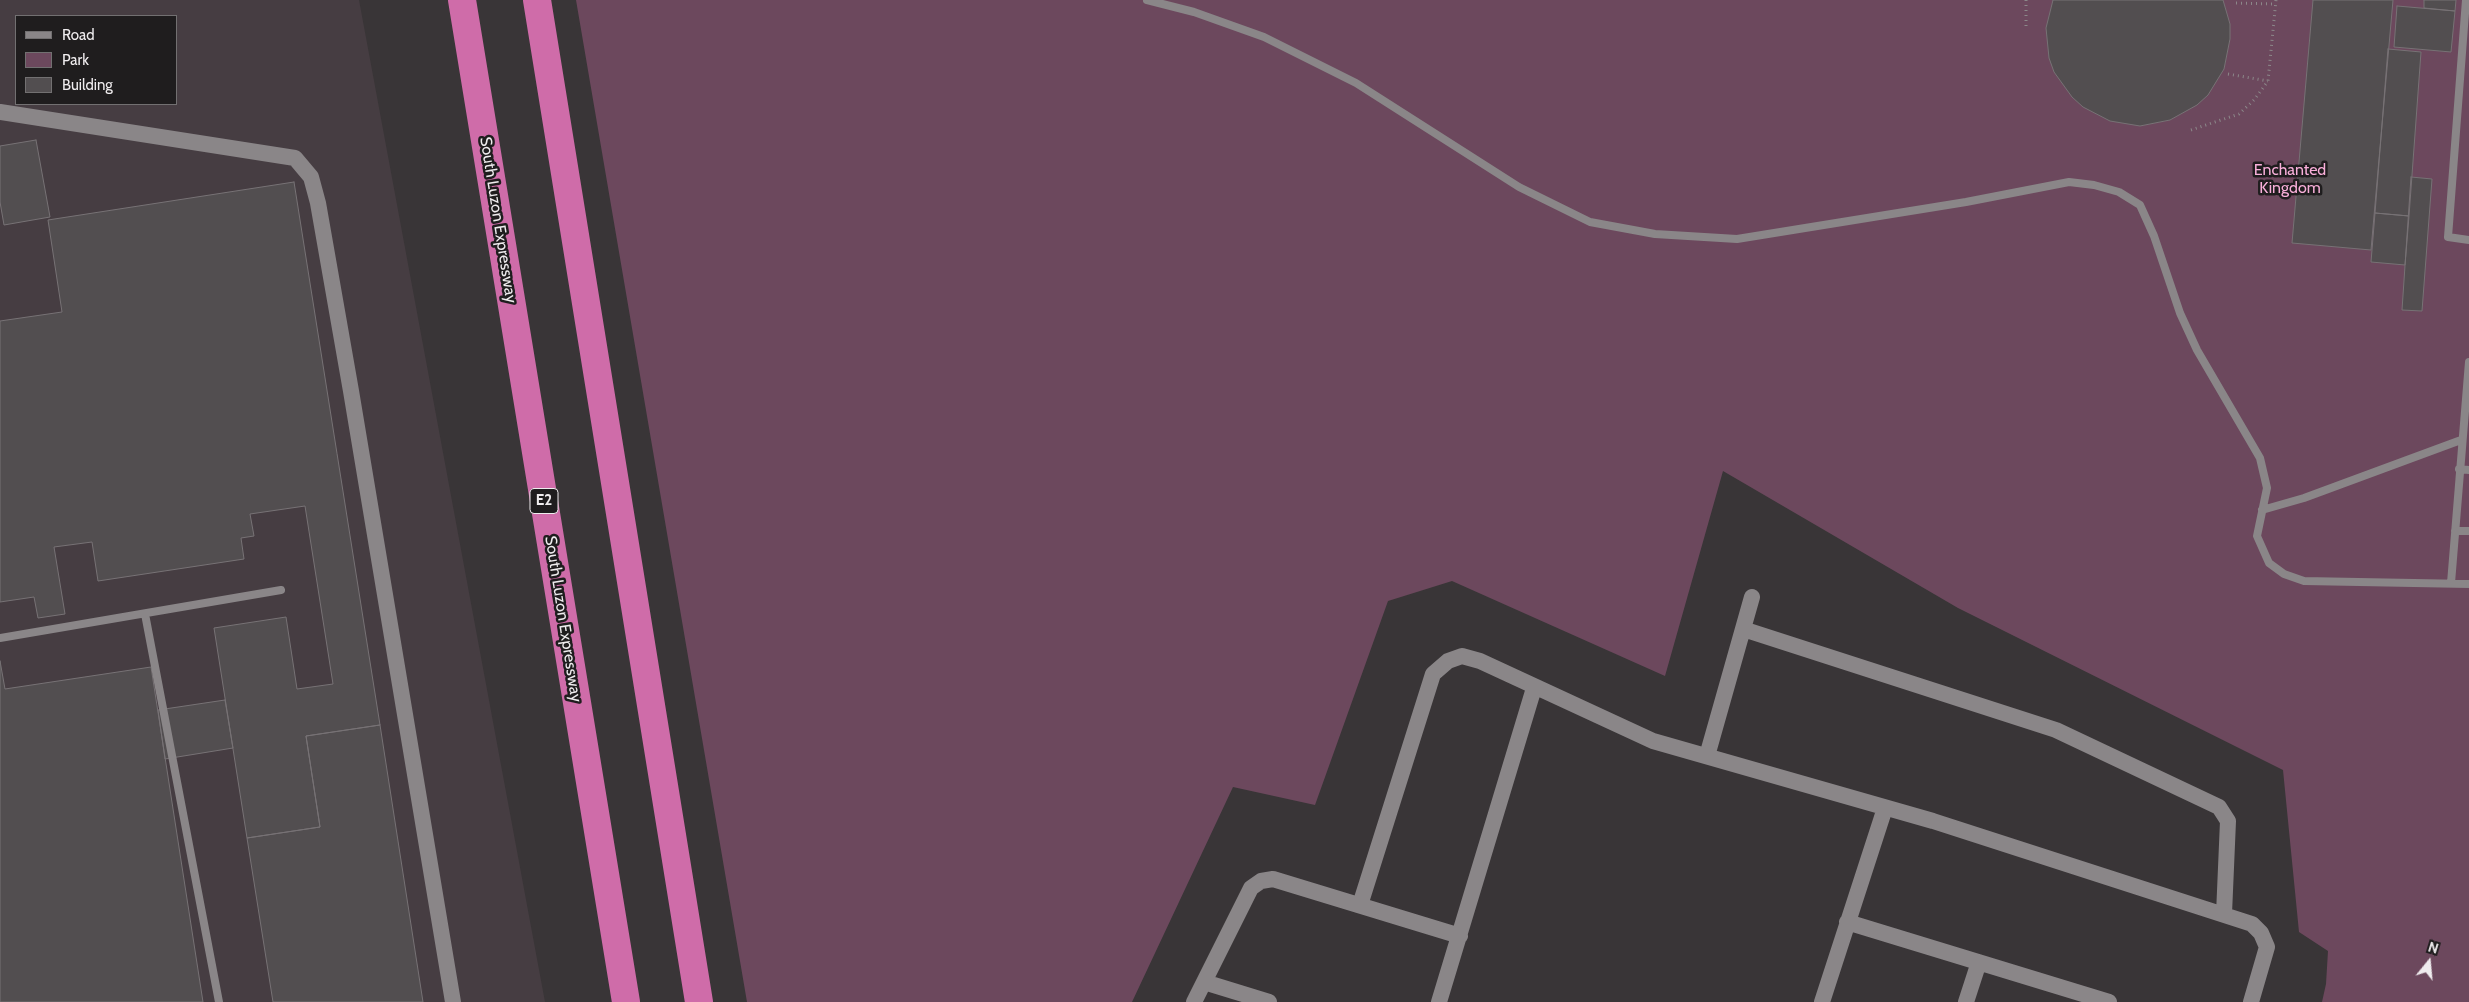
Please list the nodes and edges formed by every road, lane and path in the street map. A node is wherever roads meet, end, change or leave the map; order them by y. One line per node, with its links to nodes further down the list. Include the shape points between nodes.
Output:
1 (462, 0): 41 (highway, South Luzon Expressway / E2)
2 (537, 0): 42 (highway)
3 (1146, 0): 20 (lane, via 1194,12 1264,37 1356,82 1519,187 1590,222 1655,234 1737,239 2069,182 2094,184 2119,192 2140,205 2197,350 2260,458 2267,488)
4 (2026, 0): 8 (path)
5 (2466, 0): 13 (lane, via 2448,237)
6 (2276, 2): 7 (path); 10 (path)
7 (2236, 3)
8 (2026, 30)
9 (2228, 74): 10 (path)
10 (2268, 81): 12 (path, via 2239,114)
11 (0, 112): 40 (street, via 295,158 311,177 351,391)
12 (2191, 130)
13 (2469, 240)
14 (2469, 362): 15 (lane)
15 (2468, 378): 16 (lane)
16 (2466, 427): 17 (lane)
17 (2461, 440): 18 (lane); 20 (lane, via 2304,498)
18 (2459, 469): 19 (lane); 21 (lane)
19 (2469, 470)
20 (2262, 510): 23 (lane, via 2257,536 2269,563 2284,574 2304,581 2331,583)
21 (2455, 531): 22 (lane); 23 (lane)
22 (2469, 531)
23 (2451, 583): 24 (lane)
24 (2469, 584)
25 (281, 590): 27 (lane)
26 (1752, 597): 28 (street)
27 (146, 614): 29 (lane); 39 (lane)
28 (1743, 629): 31 (street); 34 (street, via 2056,730 2219,807 2228,821)
29 (0, 638)
30 (1534, 688): 31 (street, via 1653,741); 33 (street, via 1480,661 1462,656 1448,661 1433,674); 36 (street)
31 (1707, 756): 32 (street)
32 (1885, 808): 34 (street); 35 (street)
33 (1360, 905): 36 (street); 38 (street, via 1273,879 1261,881 1251,888)
34 (2224, 914): 49 (street, via 2252,924 2261,933 2267,947)
35 (1847, 922): 37 (street); 46 (street)
36 (1460, 936): 45 (street)
37 (1979, 962): 47 (street); 48 (street)
38 (1204, 982): 43 (street); 44 (street)
39 (219, 1002)
40 (453, 1002)
41 (626, 1002)
42 (699, 1002)
43 (1194, 1002)
44 (1269, 1002)
45 (1439, 1002)
46 (1822, 1002)
47 (1966, 1002)
48 (2109, 1002)
49 (2251, 1002)

